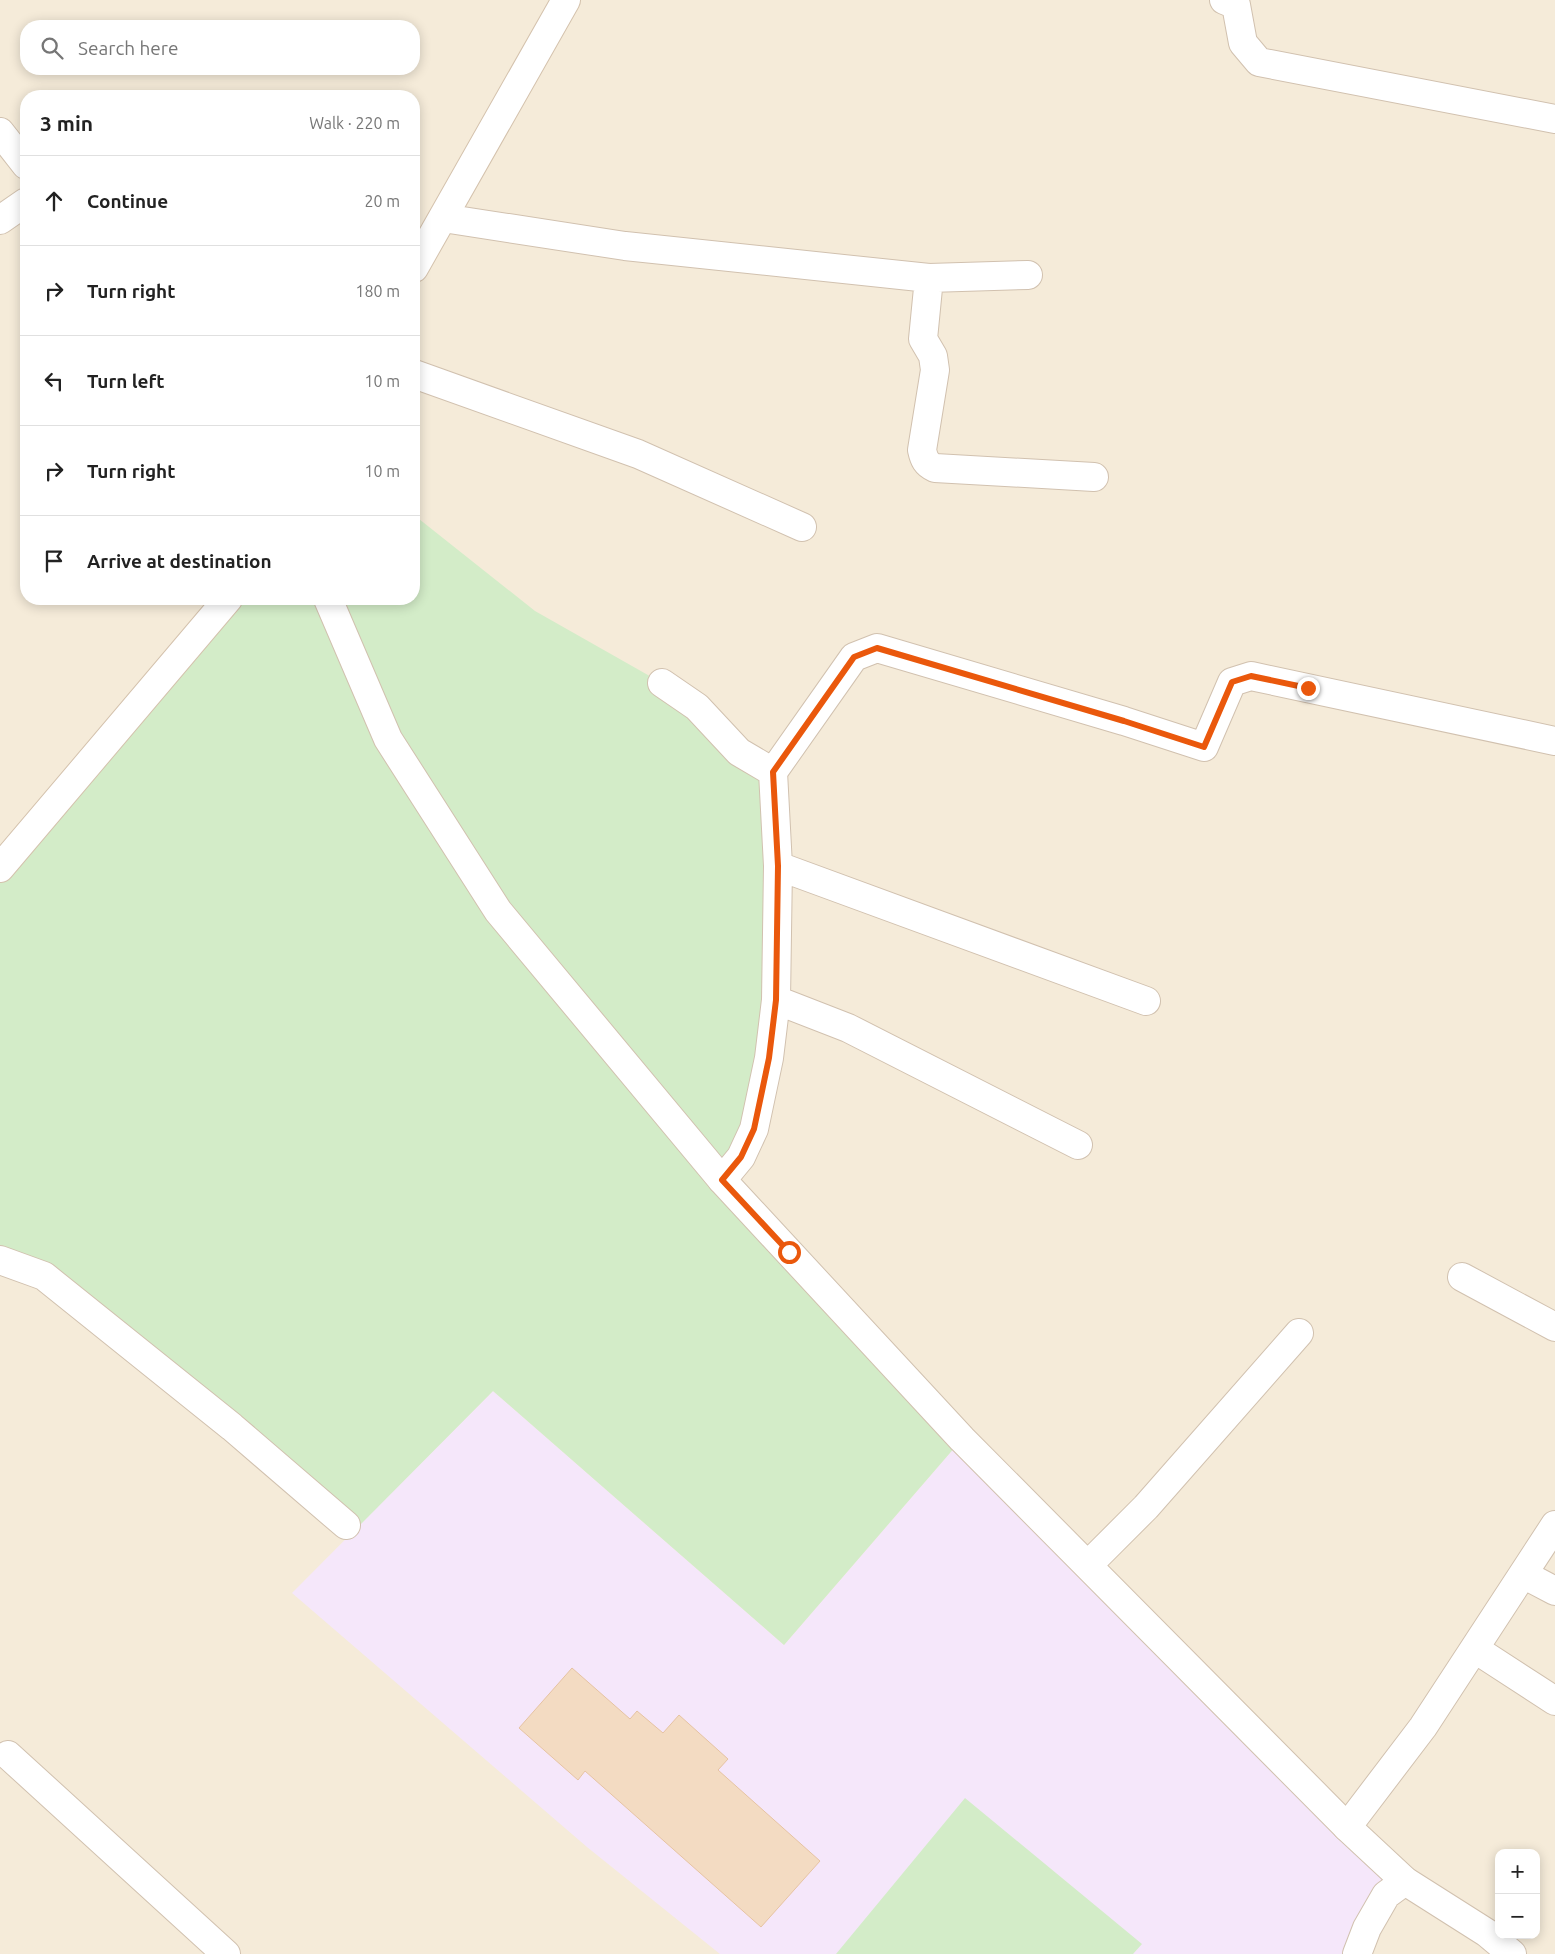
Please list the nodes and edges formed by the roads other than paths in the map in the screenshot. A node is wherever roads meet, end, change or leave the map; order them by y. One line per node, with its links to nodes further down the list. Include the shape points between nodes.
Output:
1 (566, 0): 7 (street)
2 (1224, 0): 3 (street, via 1236,5 1243,43 1259,62)
3 (1555, 119)
4 (0, 132): 5 (street)
5 (20, 157)
6 (20, 206): 8 (street)
7 (443, 218): 9 (street); 11 (street, via 625,246)
8 (0, 220)
9 (420, 258)
10 (1028, 275): 11 (street)
11 (929, 278): 13 (street, via 923,340 933,356 936,370 922,450 924,459 935,468)
12 (420, 376): 14 (street, via 638,454)
13 (1094, 477)
14 (802, 527)
15 (223, 605): 21 (street)
16 (331, 605): 25 (street, via 388,739 498,911)
17 (662, 683): 19 (street, via 697,707 740,752)
18 (1555, 741): 19 (street, via 1251,676 1232,682 1204,747 877,648 854,657)
19 (773, 772): 20 (street)
20 (778, 866): 22 (street); 23 (street)
21 (0, 868)
22 (776, 1000): 24 (street, via 848,1028); 25 (street, via 769,1058 754,1129 741,1157)
23 (1146, 1001)
24 (1078, 1144)
25 (722, 1180): 32 (street, via 962,1439)
26 (0, 1260): 31 (street, via 44,1276 232,1427)
27 (1462, 1277): 28 (street)
28 (1555, 1327)
29 (1299, 1333): 32 (street, via 1146,1506)
30 (1555, 1525): 33 (street)
31 (346, 1526)
32 (1088, 1565): 38 (street)
33 (1523, 1574): 34 (street); 35 (street)
34 (1555, 1591)
35 (1475, 1648): 36 (street); 38 (street, via 1423,1727)
36 (1555, 1701)
37 (8, 1755): 40 (street)
38 (1347, 1827): 39 (street)
39 (1405, 1881): 41 (street, via 1386,1895); 42 (street, via 1487,1933)
40 (226, 1954)
41 (1357, 1954)
42 (1512, 1954)

